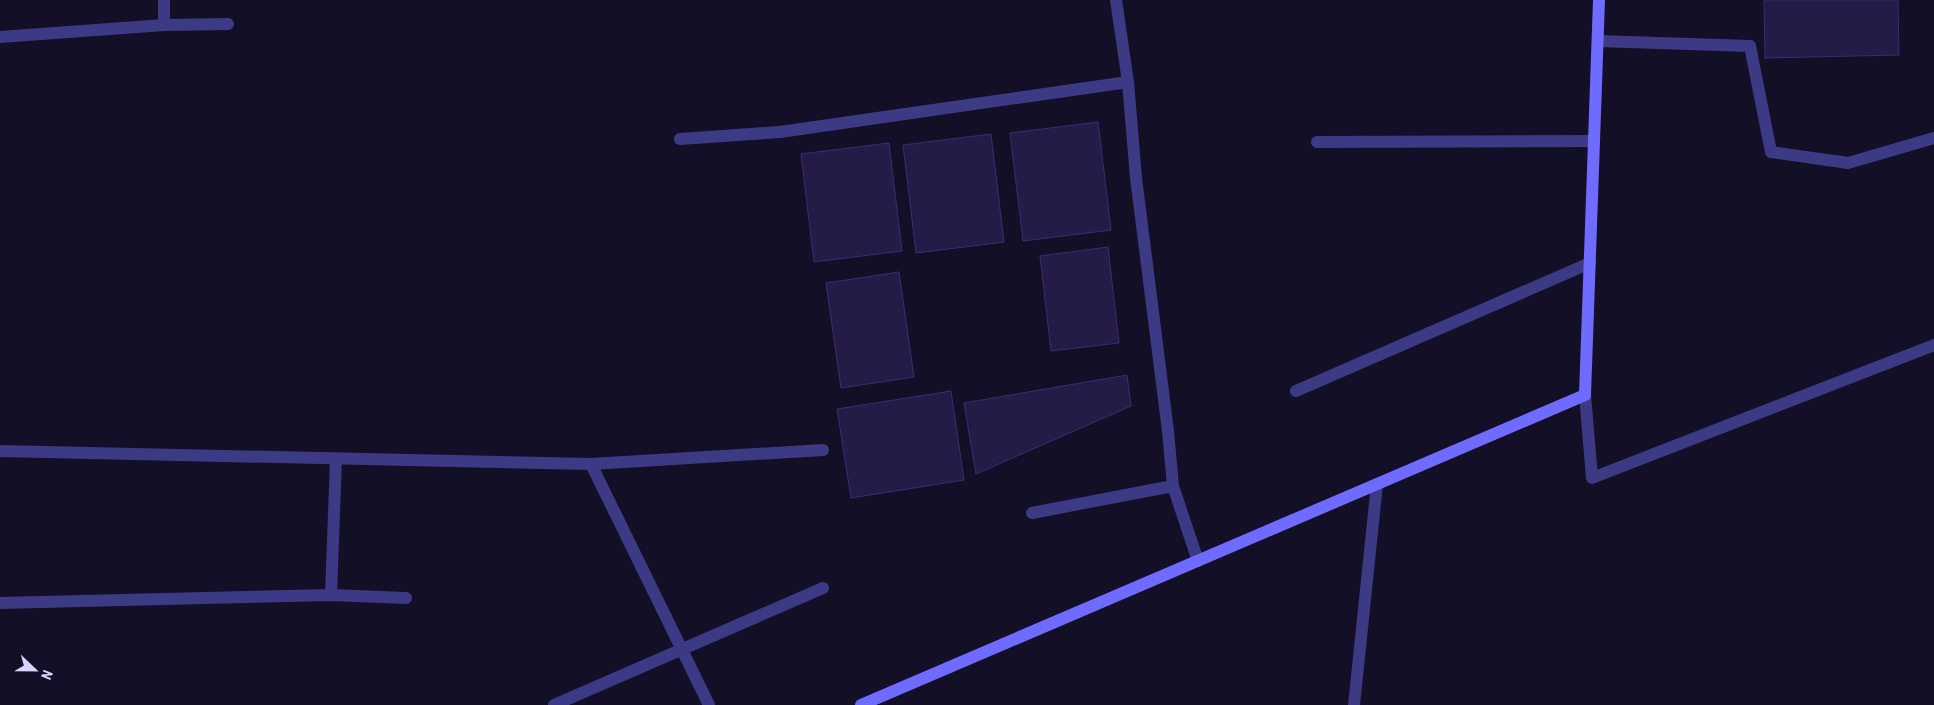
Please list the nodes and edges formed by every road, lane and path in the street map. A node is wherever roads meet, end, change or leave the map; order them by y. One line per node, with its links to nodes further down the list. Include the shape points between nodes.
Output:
1 (164, 0): 5 (street)
2 (1116, 0): 8 (street)
3 (1599, 0): 7 (street)
4 (228, 24): 5 (street)
5 (164, 25): 6 (street)
6 (0, 37)
7 (1598, 41): 9 (street, via 1750,46 1770,152 1848,163); 11 (street)
8 (1128, 82): 10 (street, via 780,132); 22 (street, via 1136,178)
9 (1934, 138)
10 (680, 139)
11 (1594, 141): 12 (street); 13 (street)
12 (1317, 142)
13 (1590, 263): 15 (street); 16 (street)
14 (1934, 345): 16 (street, via 1592,478)
15 (1296, 391)
16 (1585, 395): 21 (street)
17 (823, 450): 20 (street)
18 (0, 451): 19 (street)
19 (336, 459): 20 (street); 26 (street)
20 (591, 464): 29 (street)
21 (1377, 484): 24 (street); 33 (street)
22 (1173, 486): 23 (street); 24 (street)
23 (1032, 513)
24 (1198, 561): 32 (street)
25 (823, 588): 29 (street)
26 (332, 595): 27 (street); 28 (street)
27 (406, 598)
28 (0, 603)
29 (681, 649): 30 (street); 31 (street)
30 (554, 705)
31 (710, 705)
32 (863, 705)
33 (1354, 705)

